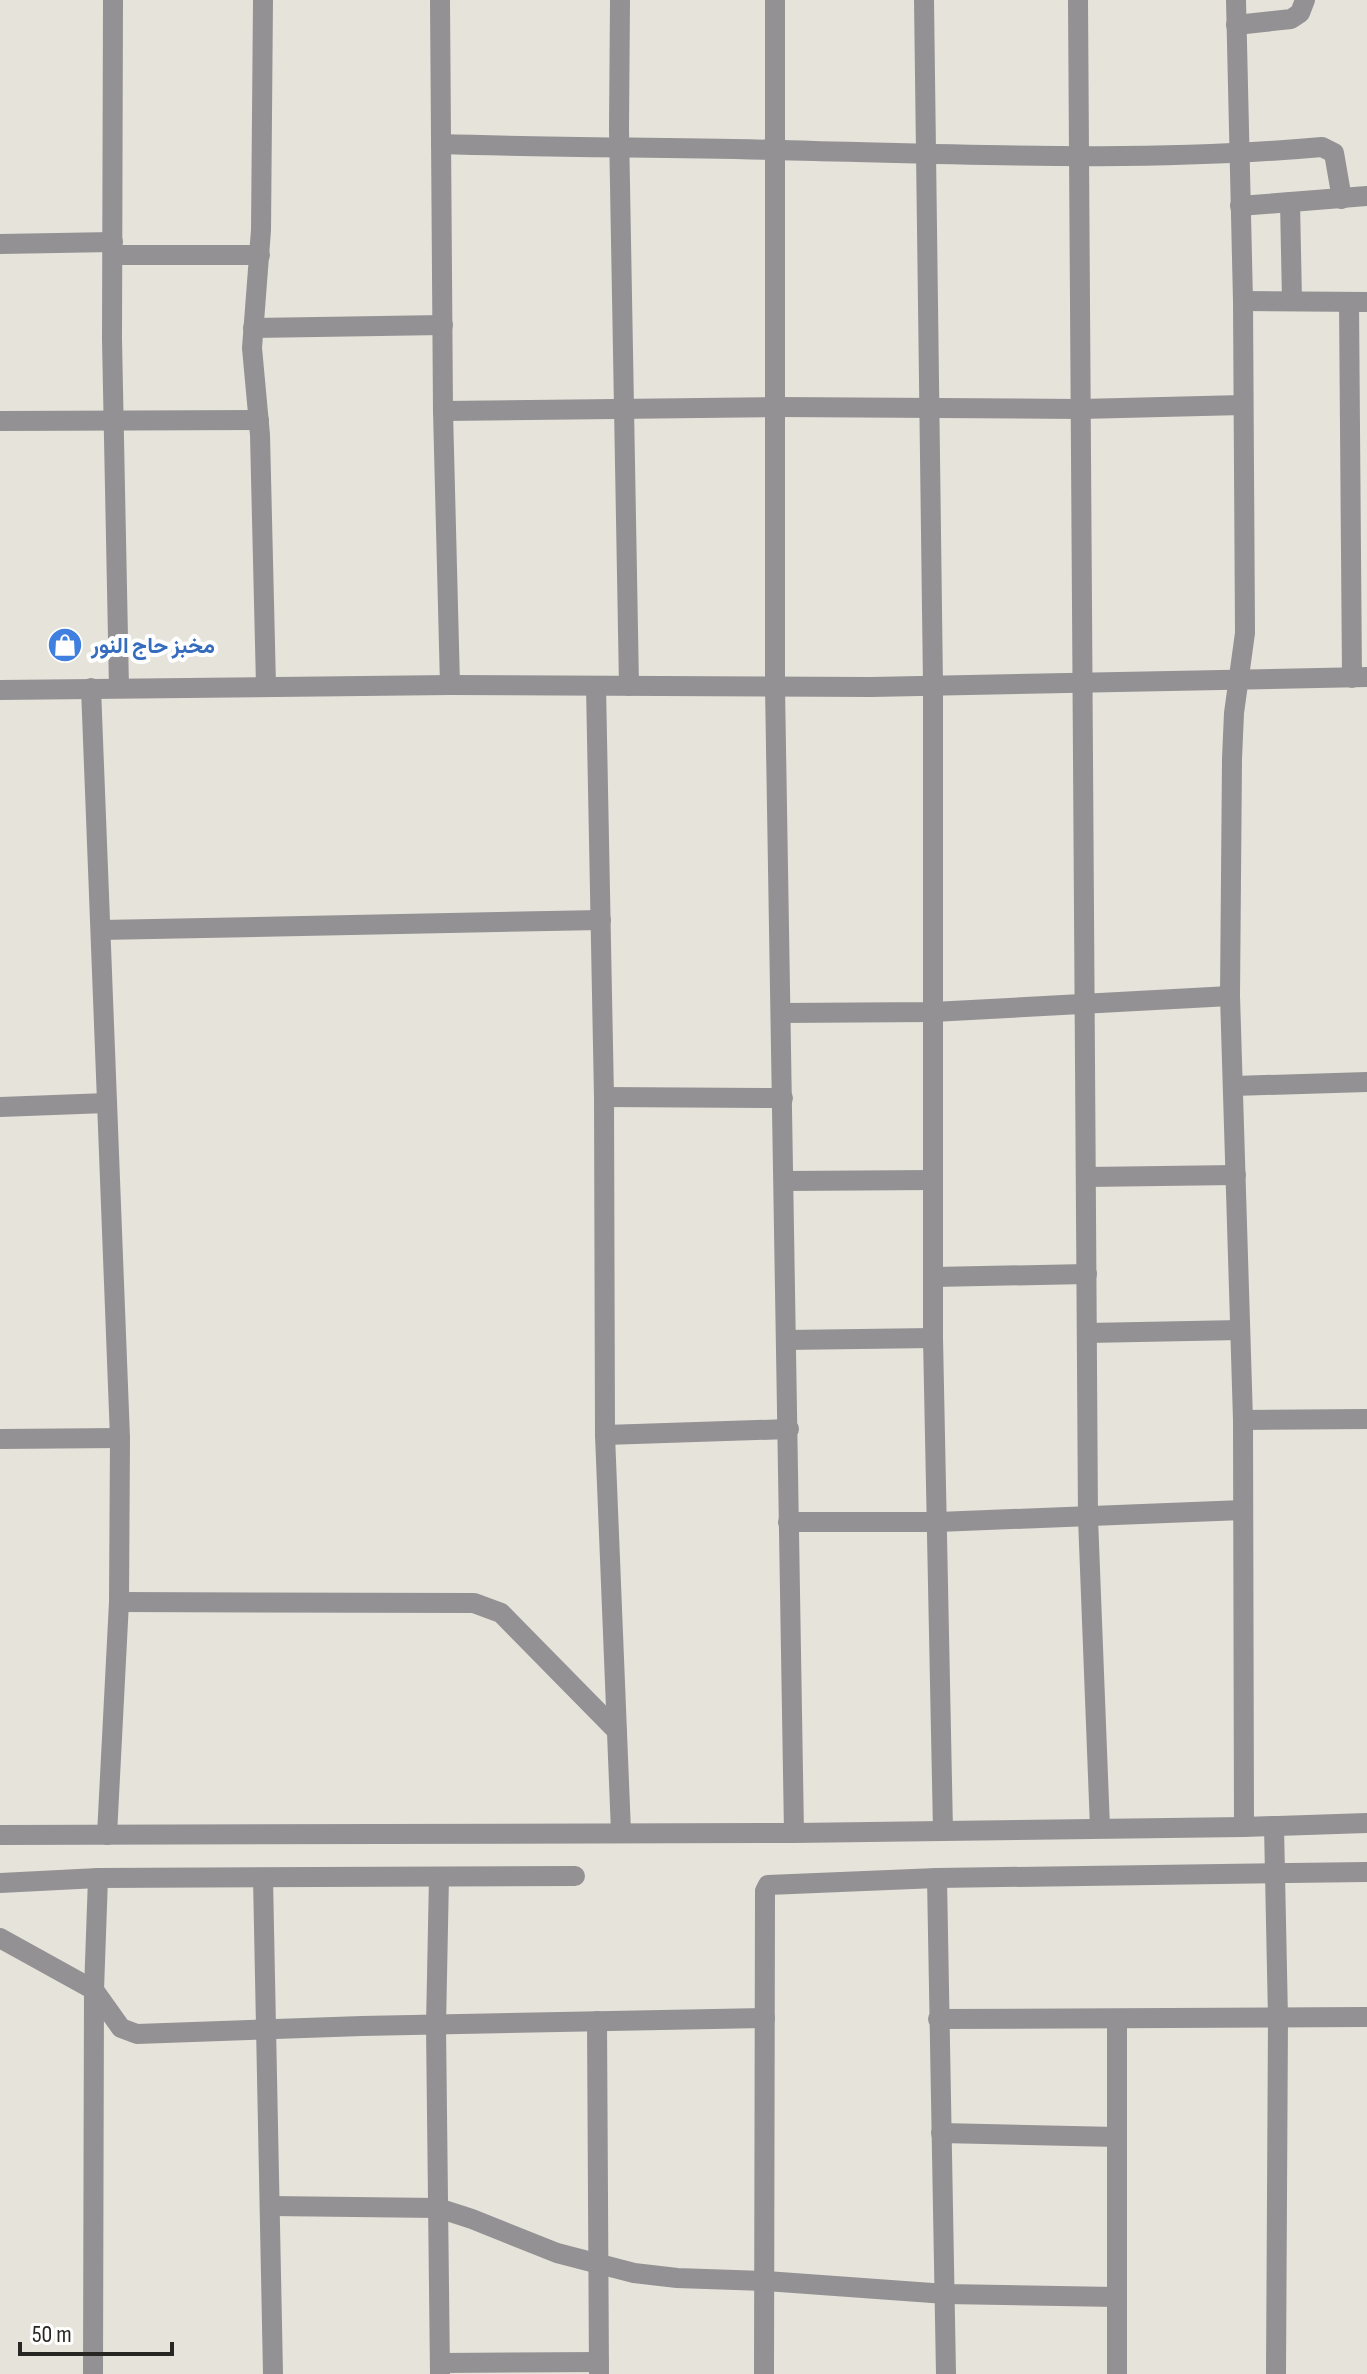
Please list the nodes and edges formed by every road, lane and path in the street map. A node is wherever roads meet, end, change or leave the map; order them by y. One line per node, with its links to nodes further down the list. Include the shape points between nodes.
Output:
1 (113, 0): 22 (street)
2 (263, 0): 23 (street)
3 (440, 0): 11 (street)
4 (620, 0): 12 (street)
5 (775, 0): 13 (street)
6 (924, 0): 14 (street)
7 (1078, 0): 16 (street)
8 (1236, 0): 10 (street)
9 (1305, 0): 10 (street, via 1291,19)
10 (1236, 25): 15 (street)
11 (441, 144): 12 (street); 27 (street)
12 (619, 149): 13 (street); 31 (street)
13 (776, 150): 14 (street); 30 (street)
14 (925, 154): 16 (street); 33 (street)
15 (1239, 154): 16 (street); 18 (street, via 1329,148 1336,159); 20 (street)
16 (1079, 156): 32 (street)
17 (1367, 196): 18 (street)
18 (1342, 199): 19 (street)
19 (1290, 202): 20 (street); 25 (street)
20 (1240, 206): 24 (street)
21 (0, 244): 22 (street)
22 (113, 249): 23 (street); 35 (street)
23 (260, 255): 28 (street)
24 (1243, 301): 25 (street); 29 (street)
25 (1292, 301): 26 (street)
26 (1358, 302): 38 (street)
27 (443, 325): 28 (street); 34 (street)
28 (253, 328): 36 (street)
29 (1243, 405): 32 (street); 39 (street, via 1245,633)
30 (777, 407): 31 (street); 33 (street); 46 (street)
31 (626, 409): 34 (street); 45 (street)
32 (1081, 409): 33 (street); 40 (street)
33 (928, 410): 42 (street)
34 (443, 411): 41 (street)
35 (113, 420): 36 (street); 37 (street); 48 (street)
36 (259, 420): 43 (street)
37 (0, 421)
38 (1359, 678): 39 (street)
39 (1240, 680): 40 (street); 52 (street, via 1232,759)
40 (1083, 683): 42 (street); 53 (street)
41 (450, 685): 43 (street); 44 (street)
42 (933, 685): 46 (street); 54 (street)
43 (266, 686): 48 (street)
44 (596, 686): 45 (street); 50 (street)
45 (629, 686): 46 (street)
46 (775, 687): 55 (street)
47 (91, 688): 48 (street); 49 (street); 51 (street)
48 (119, 688)
49 (0, 690)
50 (601, 920): 51 (street); 58 (street)
51 (101, 930): 60 (street)
52 (1230, 996): 53 (street); 57 (street)
53 (1086, 1004): 54 (street); 63 (street)
54 (933, 1012): 55 (street); 64 (street)
55 (781, 1013): 59 (street)
56 (1367, 1082): 57 (street)
57 (1234, 1086): 62 (street)
58 (604, 1097): 59 (street); 75 (street)
59 (783, 1098): 65 (street)
60 (107, 1103): 61 (street); 76 (street)
61 (0, 1107)
62 (1236, 1175): 63 (street); 68 (street)
63 (1086, 1177): 66 (street)
64 (933, 1180): 65 (street); 67 (street)
65 (785, 1181): 71 (street)
66 (1087, 1274): 67 (street); 69 (street)
67 (934, 1277): 70 (street)
68 (1240, 1330): 69 (street); 73 (street)
69 (1088, 1333): 79 (street)
70 (933, 1338): 71 (street); 81 (street)
71 (786, 1340): 74 (street)
72 (1367, 1419): 73 (street)
73 (1243, 1420): 78 (street)
74 (789, 1429): 75 (street); 80 (street)
75 (605, 1435): 83 (street)
76 (120, 1438): 77 (street); 82 (street)
77 (0, 1439)
78 (1243, 1510): 79 (street); 86 (street)
79 (1088, 1518): 81 (street); 87 (street)
80 (788, 1522): 81 (street); 90 (street)
81 (938, 1522): 88 (street)
82 (119, 1602): 83 (street, via 474,1603 501,1613); 92 (street)
83 (617, 1731): 89 (street)
84 (1367, 1823): 85 (street)
85 (1274, 1826): 86 (street); 93 (street)
86 (1244, 1827): 87 (street)
87 (1100, 1828): 88 (street)
88 (943, 1831): 90 (street)
89 (621, 1832): 90 (street); 92 (street)
90 (794, 1833)
91 (0, 1835): 92 (street)
92 (107, 1835)
93 (1275, 1872): 94 (street); 99 (street); 105 (street)
94 (1367, 1872)
95 (575, 1876): 96 (street)
96 (439, 1877): 98 (street); 109 (street)
97 (98, 1878): 98 (street); 100 (street); 102 (street)
98 (263, 1878): 110 (street)
99 (937, 1878): 104 (street, via 768,1885); 106 (street)
100 (0, 1883)
101 (0, 1938): 102 (street)
102 (94, 1990): 110 (street, via 128,2033); 121 (street)
103 (1367, 2017): 105 (street)
104 (765, 2018): 108 (street); 116 (street)
105 (1278, 2018): 107 (street); 126 (street)
106 (938, 2019): 107 (street); 111 (street)
107 (1117, 2020): 112 (street)
108 (597, 2021): 109 (street); 115 (street)
109 (436, 2026): 110 (street); 114 (street)
110 (267, 2030): 113 (street)
111 (941, 2133): 112 (street); 117 (street)
112 (1117, 2137): 118 (street)
113 (270, 2206): 114 (street); 122 (street)
114 (438, 2208): 115 (street); 120 (street)
115 (597, 2265): 116 (street, via 677,2278); 119 (street)
116 (766, 2281): 117 (street); 123 (street)
117 (946, 2294): 118 (street); 124 (street)
118 (1116, 2297): 125 (street)
119 (599, 2368): 120 (street)
120 (440, 2369)
121 (93, 2374)
122 (273, 2374)
123 (764, 2374)
124 (946, 2374)
125 (1117, 2374)
126 (1276, 2374)

